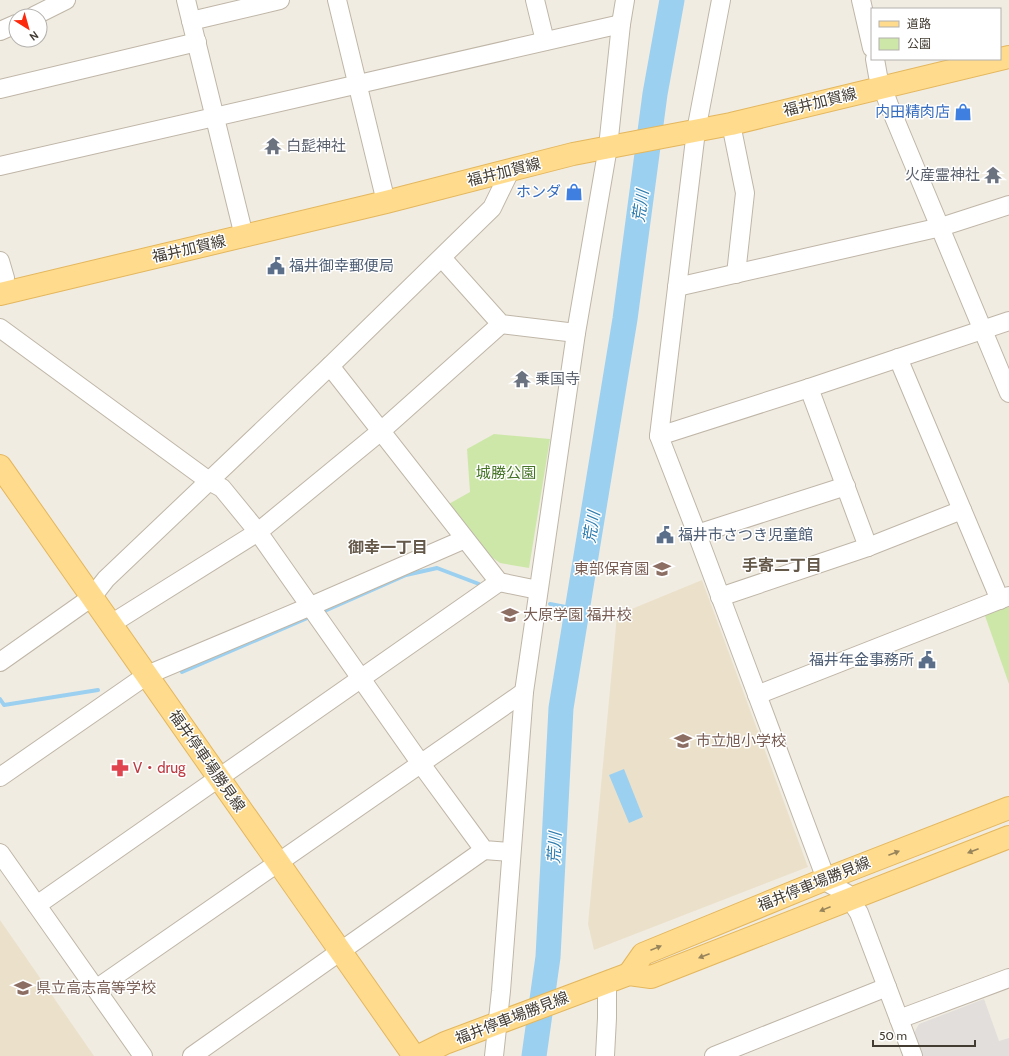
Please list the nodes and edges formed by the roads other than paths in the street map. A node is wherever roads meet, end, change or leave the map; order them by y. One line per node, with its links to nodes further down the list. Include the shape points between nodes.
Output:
1 (66, 0): 9 (street)
2 (186, 0): 10 (street)
3 (280, 0): 10 (street)
4 (337, 0): 17 (street)
5 (535, 0): 12 (street)
6 (625, 0): 11 (street)
7 (721, 0): 22 (street)
8 (861, 0): 14 (street)
9 (48, 9)
10 (191, 21): 13 (street)
11 (621, 24): 12 (street); 23 (street)
12 (544, 41): 17 (street)
13 (197, 42): 19 (street); 20 (street)
14 (871, 44)
15 (875, 60): 18 (street)
16 (996, 60): 18 (main road, 福井加賀線)
17 (357, 84): 20 (street); 26 (street)
18 (883, 87): 21 (main road, 福井加賀線); 28 (street)
19 (0, 89)
20 (215, 117): 24 (street); 29 (street)
21 (731, 124): 22 (main road, 福井加賀線); 31 (street, via 745,193)
22 (696, 130): 23 (main road, 福井加賀線); 33 (street)
23 (613, 146): 25 (main road, 福井加賀線); 38 (street)
24 (0, 166)
25 (510, 171): 26 (main road, 福井加賀線); 30 (street, via 492,208)
26 (386, 202): 29 (main road, 福井加賀線)
27 (1009, 205): 28 (street)
28 (941, 227): 31 (street); 37 (street)
29 (244, 236): 32 (main road, 福井加賀線)
30 (442, 258): 35 (street); 40 (street)
31 (736, 274): 33 (street)
32 (2, 278)
33 (677, 287): 44 (street)
34 (1009, 321): 37 (street)
35 (501, 324): 38 (street); 43 (street)
36 (0, 328): 46 (street)
37 (982, 330): 39 (street); 42 (street)
38 (576, 333): 54 (street)
39 (898, 358): 41 (street); 48 (street)
40 (330, 366): 43 (street); 46 (street)
41 (809, 388): 44 (street); 47 (street)
42 (1009, 393)
43 (381, 431): 49 (street); 51 (street)
44 (659, 436): 50 (street)
45 (0, 466): 55 (main road, 福井停車場勝見線)
46 (209, 481): 49 (street, via 222,488); 55 (street, via 106,579)
47 (846, 486): 50 (street); 52 (street)
48 (962, 510): 52 (street); 57 (street)
49 (258, 532): 58 (street); 59 (street)
50 (697, 534): 56 (street)
51 (465, 538): 53 (street); 58 (street)
52 (868, 547): 56 (street)
53 (499, 582): 54 (street); 62 (street)
54 (538, 590): 63 (street)
55 (92, 597): 59 (main road, 福井停車場勝見線); 60 (street)
56 (720, 597): 64 (street)
57 (1005, 598): 64 (street)
58 (311, 607): 61 (street); 62 (street)
59 (111, 624): 61 (main road, 福井停車場勝見線)
60 (0, 662)
61 (147, 675): 66 (street); 67 (main road, 福井停車場勝見線)
62 (361, 678): 65 (street); 67 (street)
63 (524, 692): 65 (street); 71 (street)
64 (757, 695): 74 (street)
65 (421, 764): 70 (street); 73 (street)
66 (0, 777)
67 (218, 777): 73 (main road, 福井停車場勝見線); 76 (street)
68 (1009, 808): 74 (main road, 福井停車場勝見線, one-way to 68)
69 (1009, 837): 75 (main road, 福井停車場勝見線, one-way to 75)
70 (484, 850): 71 (street); 77 (street)
71 (511, 852): 84 (street)
72 (0, 853): 76 (street)
73 (278, 863): 77 (main road, 福井停車場勝見線); 82 (street)
74 (826, 879): 75 (street); 78 (main road, 福井停車場勝見線, one-way to 74, via 643,954)
75 (851, 898): 78 (main road, 福井停車場勝見線, one-way to 78, via 651,977); 81 (street)
76 (37, 904): 82 (street)
77 (340, 951): 86 (street); 87 (main road, 福井停車場勝見線)
78 (629, 974): 80 (main road, 福井停車場勝見線)
79 (1009, 978): 83 (street)
80 (606, 983): 84 (main road, 福井停車場勝見線); 90 (street)
81 (887, 987): 83 (street); 91 (street)
82 (96, 989): 85 (street)
83 (899, 1019): 92 (street)
84 (500, 1023): 88 (main road, 福井停車場勝見線); 89 (street)
85 (143, 1056)
86 (192, 1056)
87 (414, 1056)
88 (419, 1056)
89 (494, 1056)
90 (604, 1056)
91 (714, 1056)
92 (913, 1056)

